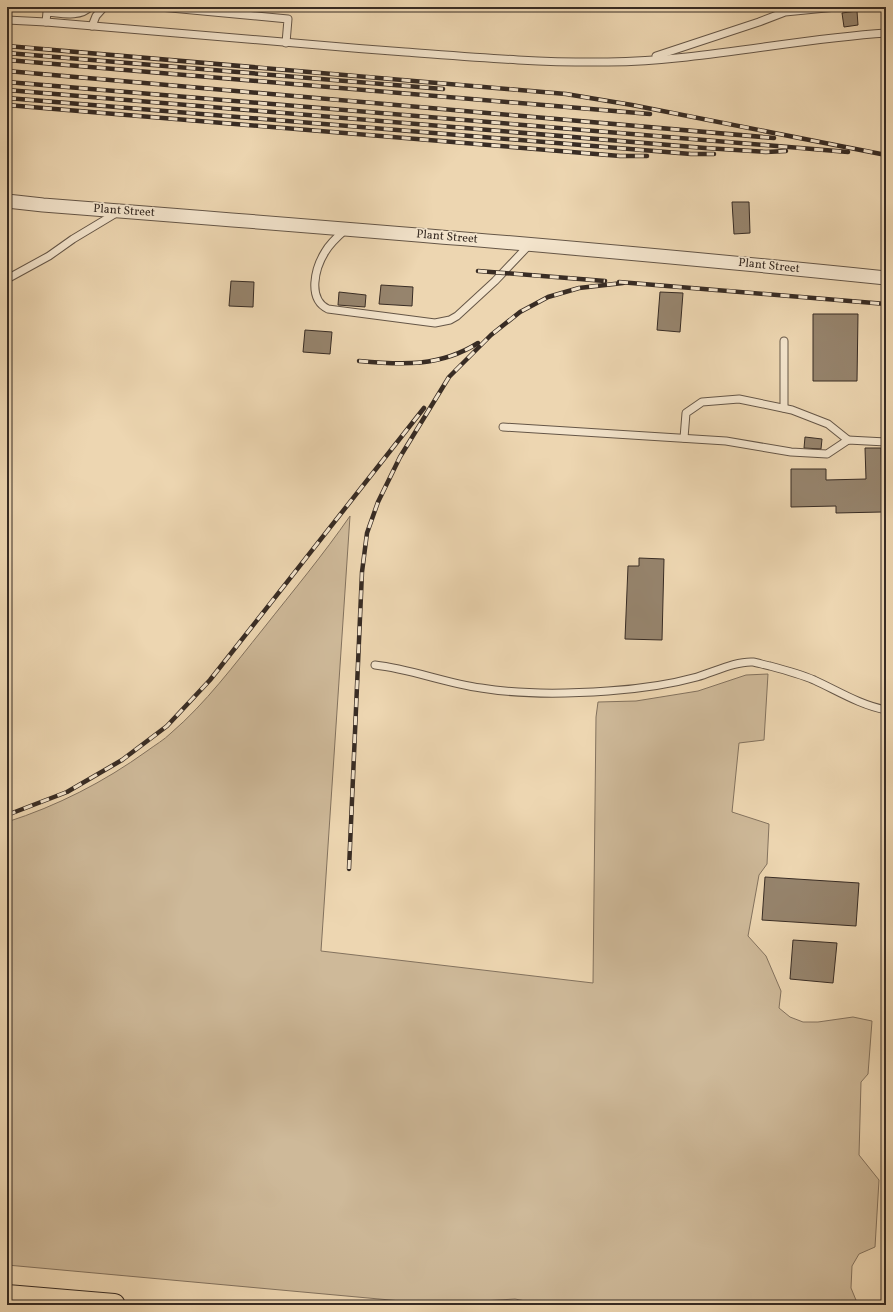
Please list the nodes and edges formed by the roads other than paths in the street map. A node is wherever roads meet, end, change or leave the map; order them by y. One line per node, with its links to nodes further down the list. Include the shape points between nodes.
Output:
1 (8, 7): 6 (lane)
2 (90, 7): 7 (lane, via 76,14 47,12)
3 (104, 7): 8 (lane)
4 (160, 7): 10 (lane, via 288,19)
5 (836, 7): 11 (lane, via 785,12)
6 (7, 20): 7 (lane)
7 (46, 22): 8 (lane)
8 (92, 26): 10 (lane)
9 (886, 33): 11 (lane, via 850,35)
10 (286, 43): 11 (lane, via 559,62)
11 (637, 61)
12 (7, 200): 13 (street, Plant Street)
13 (120, 211): 14 (street, Plant Street); 17 (lane)
14 (346, 228): 15 (street, Plant Street); 15 (lane, via 325,252 318,266 315,292 324,307 435,322 450,320 457,316)
15 (531, 244): 16 (street, Plant Street)
16 (886, 278)
17 (7, 279)
18 (784, 341): 19 (lane)
19 (784, 408): 21 (lane, via 740,399 702,402 686,413); 22 (lane, via 828,424)
20 (503, 427): 21 (lane)
21 (684, 438): 22 (lane, via 726,441 791,452 827,454)
22 (848, 440): 23 (lane)
23 (886, 442)
24 (375, 665): 25 (lane, via 481,688 547,694 640,688 672,683 752,662 812,679 874,708)
25 (886, 710)
26 (7, 1296): 27 (highway)
27 (114, 1305)

